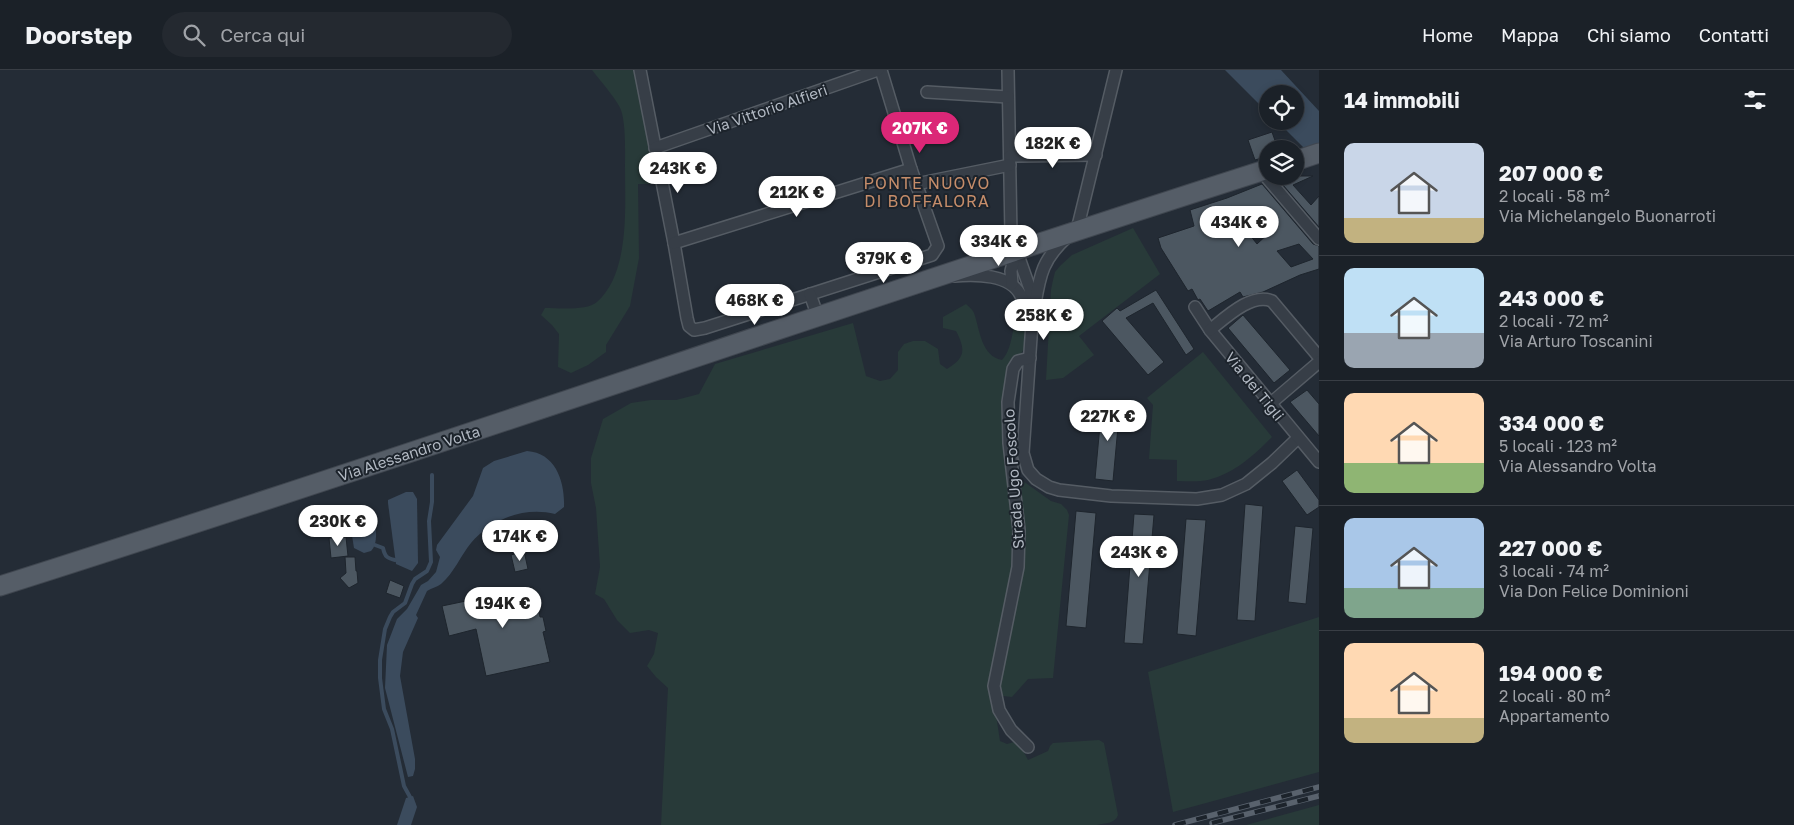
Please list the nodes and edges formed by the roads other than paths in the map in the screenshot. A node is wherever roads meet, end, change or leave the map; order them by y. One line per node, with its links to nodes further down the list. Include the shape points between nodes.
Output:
1 (640, 70): 7 (street)
2 (880, 70): 7 (street, Via Vittorio Alfieri); 12 (street)
3 (1008, 70): 6 (street)
4 (1116, 70): 9 (street)
5 (927, 92): 6 (street)
6 (1008, 97): 11 (street)
7 (655, 148): 18 (street)
8 (1319, 153): 10 (main road)
9 (1096, 156): 11 (street); 16 (street)
10 (1304, 157)
11 (1010, 161): 14 (street); 19 (street, via 1011,235)
12 (911, 169): 14 (street); 18 (street)
13 (1259, 172): 16 (main road, Via Alessandro Volta)
14 (916, 184): 22 (street, via 938,246 932,255)
15 (1276, 185): 17 (street)
16 (1076, 230): 19 (main road, Via Alessandro Volta); 25 (street, via 1059,244 1046,262 1039,279)
17 (1319, 239)
18 (674, 243): 22 (street, via 687,318 694,330)
19 (1016, 251): 20 (main road, Via Alessandro Volta); 21 (street, via 1011,271); 25 (street, via 1030,289)
20 (928, 280): 21 (street, via 983,276); 24 (main road, Via Alessandro Volta)
21 (1012, 284): 25 (street, via 1021,295)
22 (810, 294): 24 (street)
23 (1195, 307): 26 (street, Via dei Tigli)
24 (818, 317): 33 (main road, Via Alessandro Volta)
25 (1032, 323): 28 (street)
26 (1210, 330): 27 (street, via 1249,302 1266,299 1272,301); 30 (street, Via dei Tigli)
27 (1319, 357)
28 (1030, 358): 31 (street, via 1023,453 1028,470 1036,479 1059,490 1168,499 1222,495 1253,479); 34 (street, Strada Ugo Foscolo, via 1018,361 1013,369 1008,402 1009,443 1019,530 1018,567 994,686 999,710 1011,730)
29 (1319, 362): 30 (street)
30 (1270, 403): 31 (street, Via dei Tigli)
31 (1298, 438): 32 (street, Via dei Tigli)
32 (1319, 462)
33 (0, 586)
34 (1028, 747)

